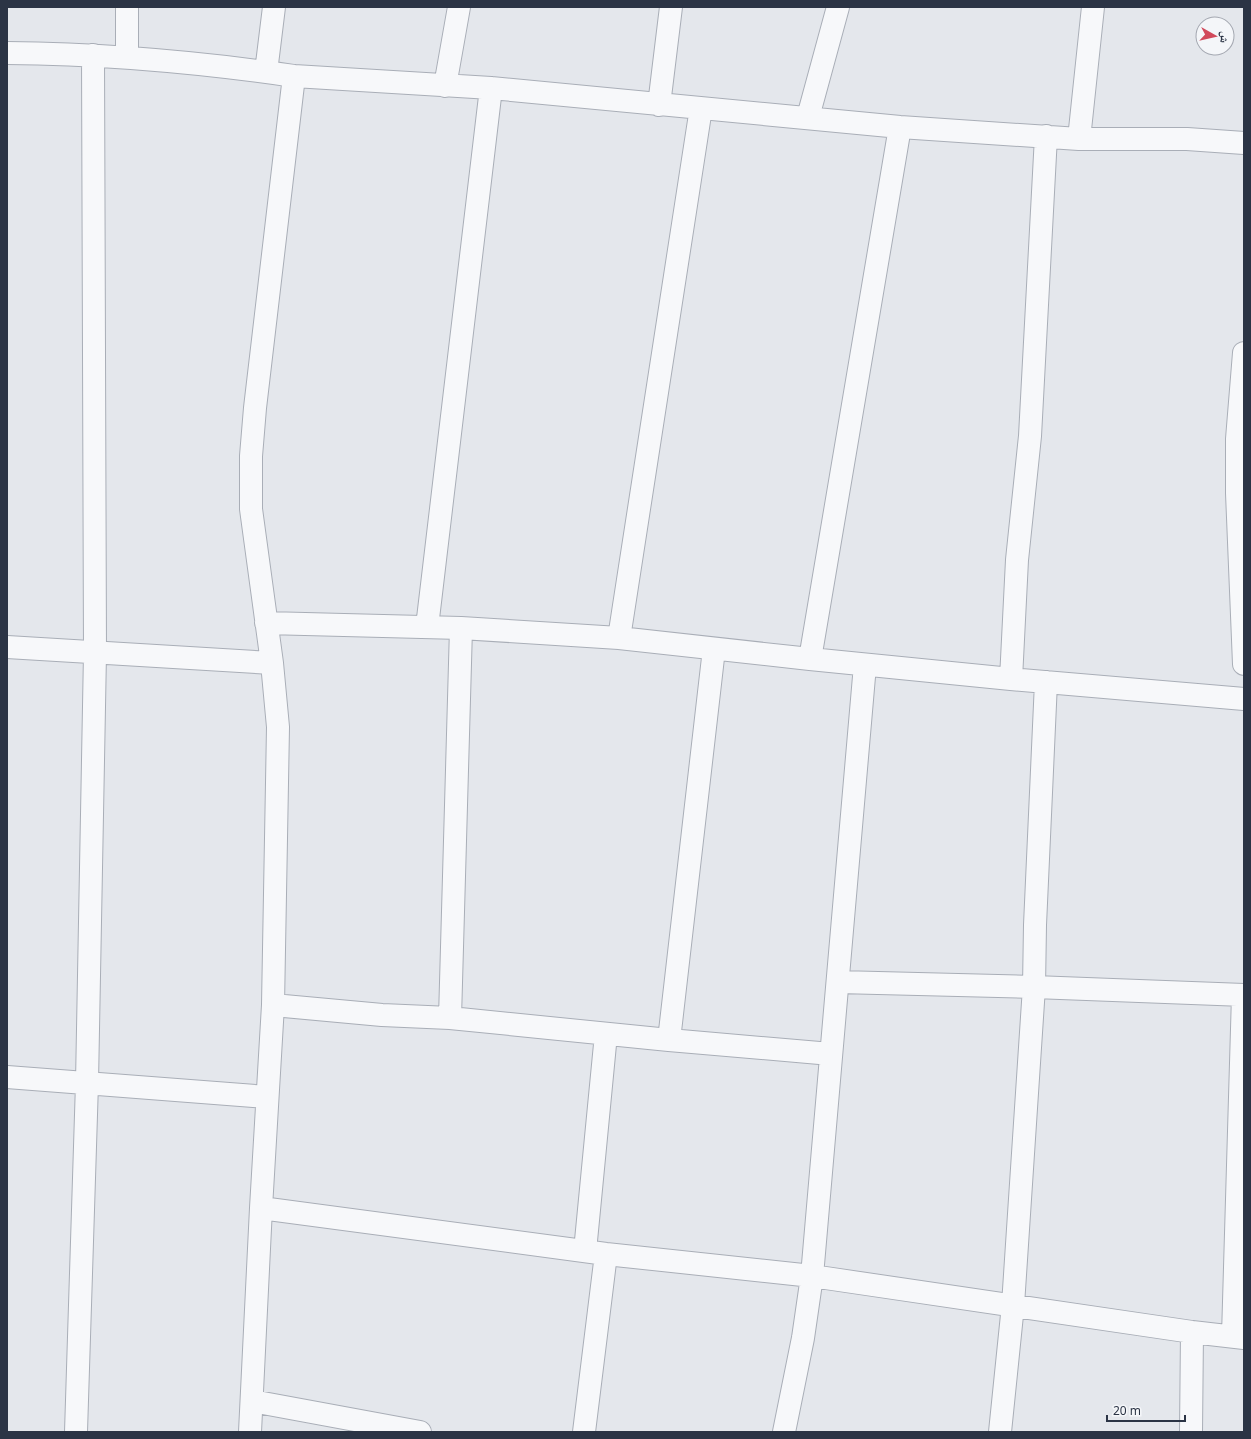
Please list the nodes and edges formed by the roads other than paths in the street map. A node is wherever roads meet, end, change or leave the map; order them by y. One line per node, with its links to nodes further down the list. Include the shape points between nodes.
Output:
1 (127, 7): 9 (street)
2 (274, 7): 10 (street)
3 (459, 7): 12 (street)
4 (671, 7): 14 (street)
5 (838, 7): 16 (street)
6 (1093, 7): 19 (street)
7 (7, 53): 8 (street)
8 (93, 55): 9 (street); 28 (street)
9 (127, 57): 10 (street)
10 (266, 72): 11 (street)
11 (294, 76): 12 (street); 22 (street, via 251,456 251,509)
12 (445, 86): 13 (street)
13 (491, 88): 14 (street); 23 (street)
14 (659, 105): 15 (street)
15 (701, 108): 16 (street); 25 (street)
16 (808, 117): 17 (street)
17 (900, 126): 18 (street); 29 (street)
18 (1046, 136): 19 (street); 33 (street, via 1030,436 1016,560)
19 (1079, 139): 20 (street, via 1187,139)
20 (1244, 143)
21 (1244, 353): 31 (street, via 1237,493)
22 (266, 623): 23 (street); 30 (street)
23 (427, 627): 24 (street)
24 (461, 628): 25 (street); 40 (street)
25 (620, 638): 27 (street)
26 (7, 647): 28 (street)
27 (714, 649): 29 (street); 42 (street)
28 (95, 653): 30 (street); 45 (street)
29 (810, 659): 32 (street)
30 (272, 663): 39 (street, via 278,727)
31 (1244, 664)
32 (865, 665): 33 (street); 36 (street)
33 (1011, 679): 34 (street)
34 (1046, 682): 35 (street); 37 (street)
35 (1244, 699)
36 (838, 982): 37 (street); 43 (street)
37 (1034, 987): 38 (street); 50 (street)
38 (1243, 995): 52 (street)
39 (273, 1005): 40 (street); 46 (street)
40 (450, 1018): 41 (street)
41 (606, 1034): 42 (street); 48 (street)
42 (669, 1040): 43 (street)
43 (831, 1054): 49 (street)
44 (7, 1077): 45 (street)
45 (86, 1082): 46 (street); 54 (street)
46 (267, 1096): 47 (street)
47 (261, 1208): 48 (street); 53 (street)
48 (596, 1252): 49 (street); 57 (street)
49 (812, 1276): 50 (street); 58 (street, via 803,1338)
50 (1013, 1305): 51 (street); 59 (street)
51 (1192, 1332): 52 (street); 60 (street)
52 (1238, 1337)
53 (252, 1401): 55 (street); 56 (street)
54 (76, 1432)
55 (250, 1432)
56 (420, 1432)
57 (584, 1432)
58 (784, 1432)
59 (1000, 1432)
60 (1191, 1432)

